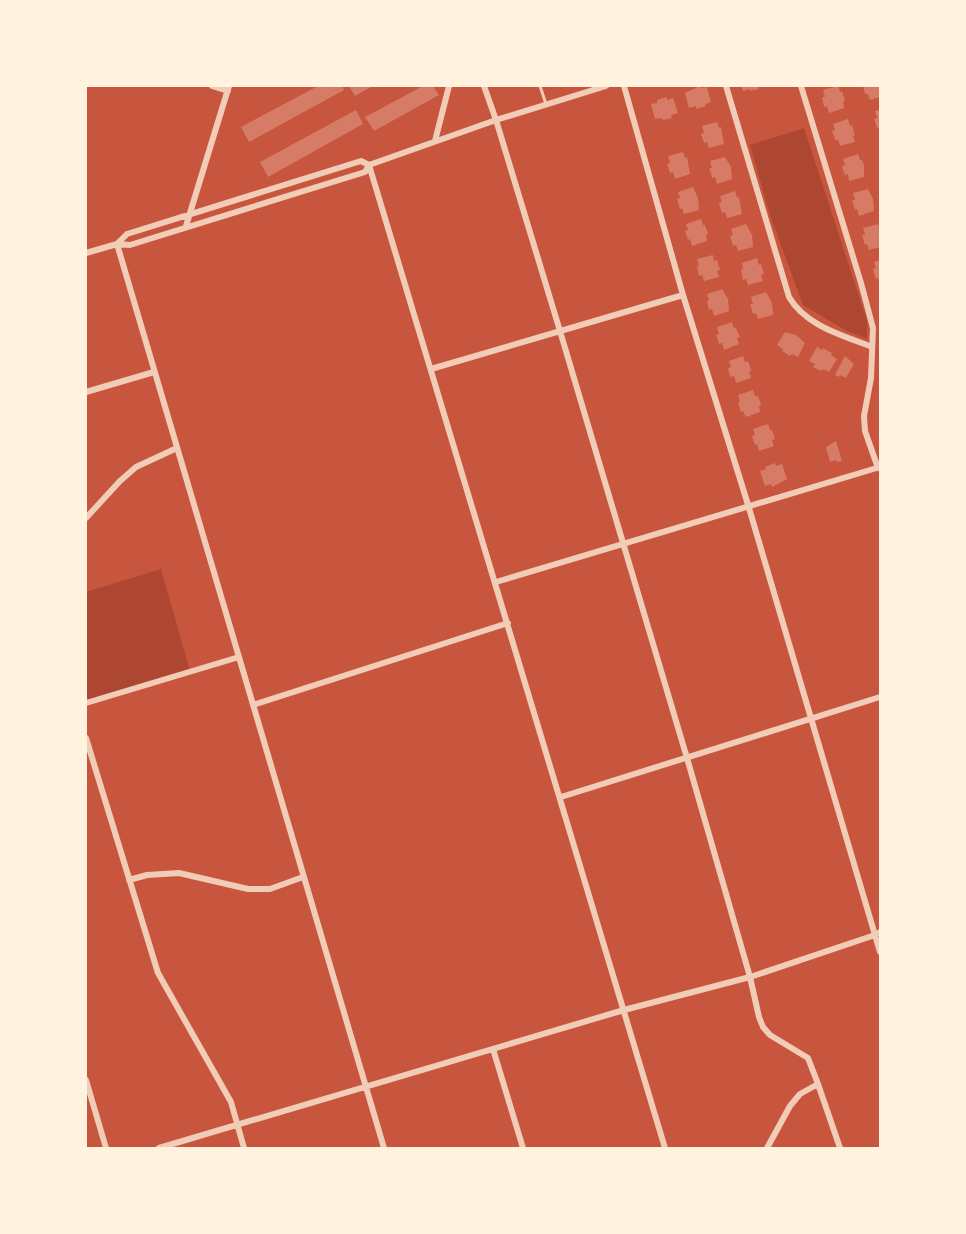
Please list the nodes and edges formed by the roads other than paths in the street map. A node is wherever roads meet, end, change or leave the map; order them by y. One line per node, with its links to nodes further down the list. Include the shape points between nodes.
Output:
1 (212, 86): 9 (street)
2 (449, 86): 12 (street)
3 (484, 86): 11 (street)
4 (540, 86): 10 (lane)
5 (606, 86): 10 (street)
6 (624, 86): 18 (street)
7 (726, 86): 20 (street, via 789,297 799,313 810,320)
8 (801, 86): 20 (street, via 863,291 873,328)
9 (229, 88): 14 (street)
10 (546, 105): 11 (street)
11 (496, 120): 12 (street); 19 (street)
12 (435, 141): 13 (street)
13 (369, 165): 14 (street, via 361,161); 15 (street, via 364,172); 21 (street)
14 (189, 214): 15 (street); 16 (street, via 127,234)
15 (186, 226): 16 (street, via 130,245)
16 (117, 244): 17 (street); 22 (street)
17 (86, 253)
18 (683, 295): 19 (street); 26 (street)
19 (560, 330): 21 (street); 28 (street)
20 (872, 347): 25 (street, via 864,416 865,431)
21 (431, 369): 29 (street)
22 (154, 372): 23 (street); 24 (street)
23 (86, 392)
24 (177, 448): 27 (street, via 136,467); 31 (street)
25 (879, 468): 26 (street)
26 (750, 507): 28 (street); 35 (street)
27 (86, 518)
28 (623, 544): 29 (street); 37 (street)
29 (496, 582): 30 (street)
30 (508, 623): 34 (street); 38 (street)
31 (238, 657): 33 (street); 34 (street)
32 (880, 697): 35 (street)
33 (86, 703)
34 (253, 705): 39 (street)
35 (812, 719): 37 (street); 41 (street)
36 (86, 738): 40 (street)
37 (687, 758): 38 (street); 43 (street)
38 (561, 797): 44 (street)
39 (303, 877): 40 (street, via 270,889 248,889 179,873); 48 (street)
40 (129, 880): 49 (street, via 158,974 223,1086)
41 (878, 934): 42 (street); 43 (street)
42 (880, 952)
43 (750, 977): 44 (street); 47 (street, via 763,1027 808,1058)
44 (624, 1010): 45 (street); 55 (street)
45 (493, 1049): 48 (street); 54 (street)
46 (86, 1080): 50 (street)
47 (819, 1084): 56 (street, via 795,1100); 57 (street)
48 (365, 1086): 49 (street); 53 (street)
49 (237, 1125): 51 (street); 52 (street)
50 (106, 1149)
51 (159, 1149)
52 (244, 1149)
53 (384, 1149)
54 (523, 1149)
55 (665, 1149)
56 (767, 1149)
57 (840, 1149)

